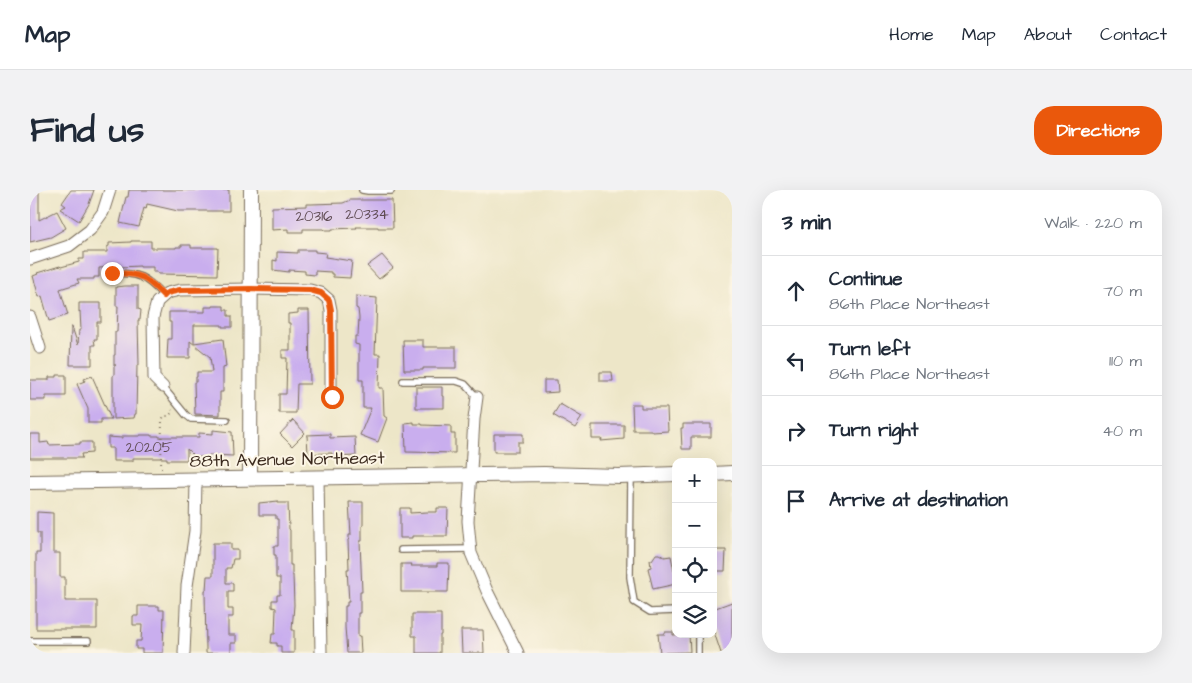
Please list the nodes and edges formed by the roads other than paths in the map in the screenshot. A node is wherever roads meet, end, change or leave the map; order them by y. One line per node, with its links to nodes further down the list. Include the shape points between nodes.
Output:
1 (110, 190): 5 (street, via 103,212 90,230 69,246)
2 (251, 190): 7 (street)
3 (362, 190): 4 (lane)
4 (392, 191)
5 (30, 259)
6 (112, 273): 8 (lane, via 141,277)
7 (251, 289): 8 (street, via 180,290); 13 (street, via 310,290 329,300); 22 (street)
8 (164, 296): 12 (street, via 157,302 153,317 154,378)
9 (30, 317): 10 (street)
10 (40, 348)
11 (403, 381): 14 (lane, via 456,381 466,384)
12 (163, 387): 15 (lane, via 191,419)
13 (332, 397)
14 (477, 397): 20 (street)
15 (227, 420)
16 (732, 473): 18 (street)
17 (672, 474): 19 (street, 88th Avenue Northeast)
18 (717, 474)
19 (630, 475): 20 (street, 88th Avenue Northeast); 27 (lane, via 630,577 634,602 650,612)
20 (471, 476): 21 (street, 88th Avenue Northeast); 25 (street, via 468,520)
21 (318, 477): 22 (street, 88th Avenue Northeast); 32 (street)
22 (250, 478): 23 (street, 88th Avenue Northeast)
23 (196, 479): 24 (street, 88th Avenue Northeast); 31 (street, via 195,531 187,586)
24 (30, 482)
25 (471, 549): 26 (lane); 33 (street, via 487,591)
26 (401, 550)
27 (672, 612)
28 (698, 638): 34 (lane)
29 (30, 641): 30 (lane)
30 (88, 641)
31 (184, 653)
32 (321, 653)
33 (518, 653)
34 (698, 653)

